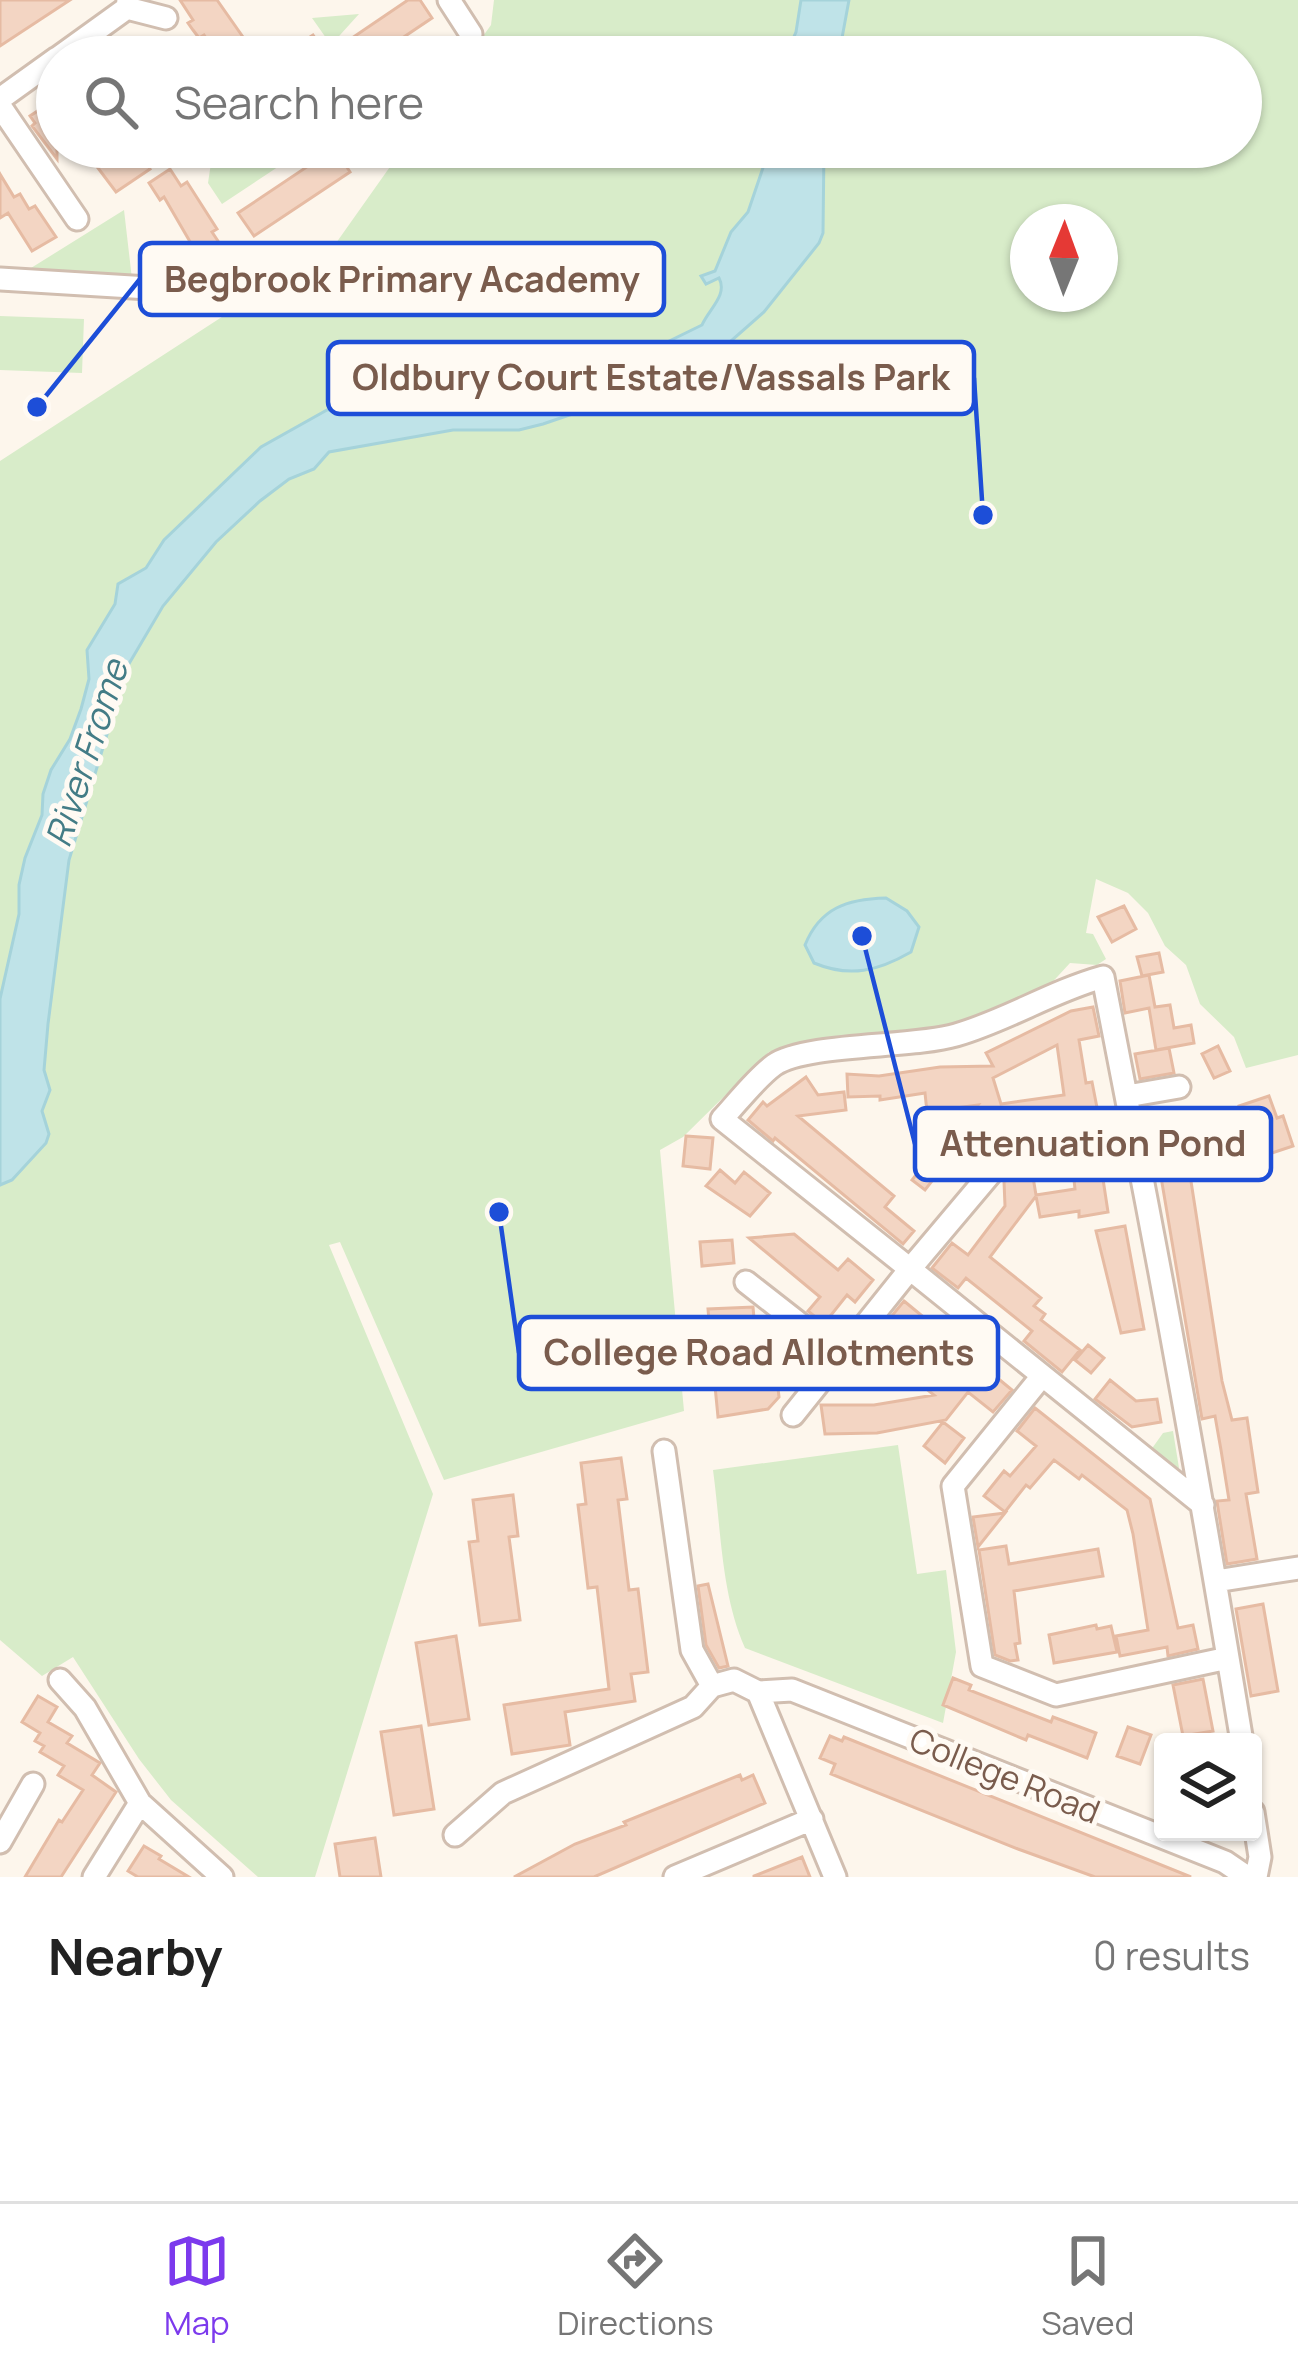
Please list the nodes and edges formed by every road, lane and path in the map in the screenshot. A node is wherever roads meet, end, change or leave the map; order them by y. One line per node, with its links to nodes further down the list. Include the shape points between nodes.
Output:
1 (448, 0): 4 (street)
2 (127, 4): 3 (street); 5 (street)
3 (166, 18)
4 (471, 34)
5 (86, 36)
6 (36, 75): 7 (street)
7 (0, 103): 8 (street)
8 (36, 157)
9 (43, 168): 10 (street)
10 (77, 219)
11 (0, 279): 12 (street)
12 (165, 289)
13 (1179, 1087): 14 (street)
14 (1127, 1096): 15 (street); 16 (street, via 1102,977 948,1037 775,1064 722,1118)
15 (1135, 1142): 16 (street, via 1001,1161); 22 (street)
16 (910, 1269): 18 (street); 19 (street)
17 (746, 1282): 18 (street)
18 (842, 1358): 20 (street)
19 (1042, 1376): 22 (street); 25 (street, via 953,1486 982,1666 1056,1695)
20 (793, 1415)
21 (664, 1451): 27 (street, via 692,1649)
22 (1203, 1505): 24 (street)
23 (1298, 1568): 24 (street)
24 (1216, 1581): 25 (street)
25 (1228, 1658): 29 (street)
26 (60, 1680): 31 (street)
27 (712, 1686): 28 (street, College Road, via 734,1680); 33 (street, via 693,1707 502,1793)
28 (758, 1692): 32 (street); 40 (street, College Road, via 792,1690)
29 (1240, 1733)
30 (33, 1784): 35 (street)
31 (140, 1803): 36 (street); 37 (street)
32 (812, 1819): 38 (street); 39 (street)
33 (455, 1835)
34 (1258, 1841): 41 (street)
35 (0, 1842)
36 (94, 1877)
37 (222, 1877)
38 (675, 1877)
39 (835, 1877)
40 (1247, 1877)
41 (1256, 1877)

